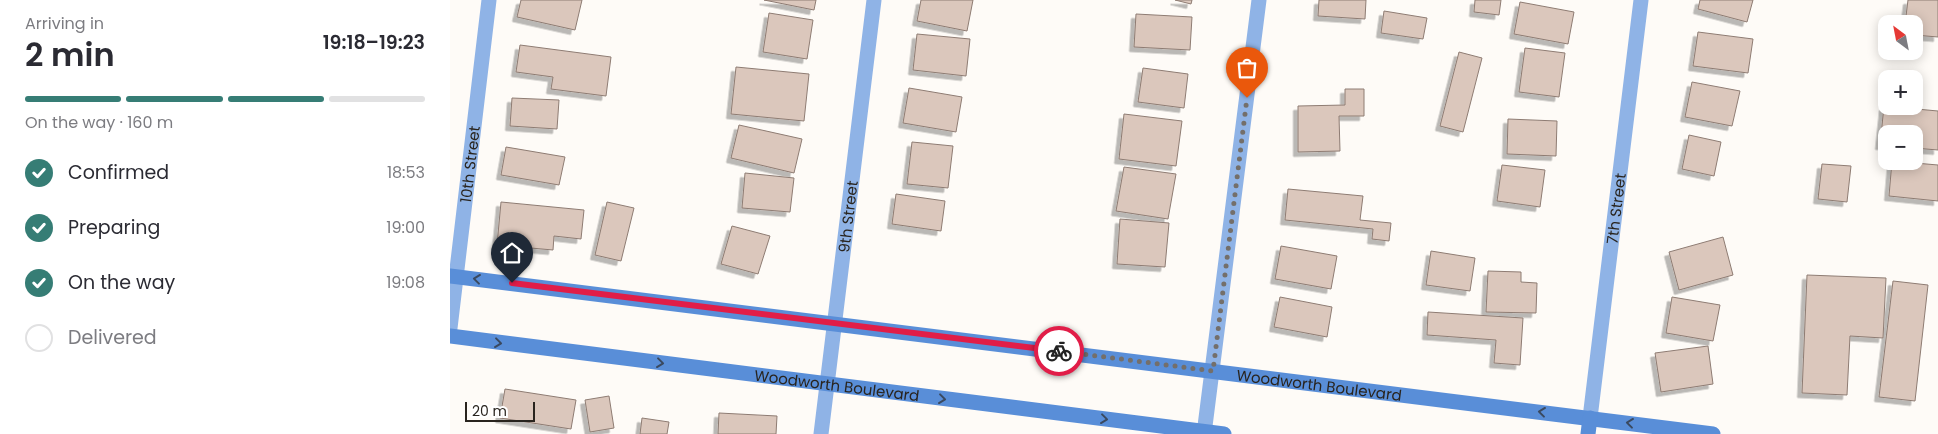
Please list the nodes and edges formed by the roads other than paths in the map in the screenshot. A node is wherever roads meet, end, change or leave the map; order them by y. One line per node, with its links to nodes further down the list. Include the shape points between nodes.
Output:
1 (489, 0): 5 (street, 10th Street)
2 (874, 0): 6 (street, 9th Street)
3 (1259, 0): 9 (street)
4 (1641, 0): 11 (street, 7th Street)
5 (452, 276): 6 (main road, Woodworth Boulevard, one-way to 5); 7 (street, 10th Street)
6 (834, 323): 9 (main road, Woodworth Boulevard); 10 (street, 9th Street)
7 (450, 328)
8 (450, 336): 10 (main road, Woodworth Boulevard, one-way to 10)
9 (1213, 371): 11 (main road, Woodworth Boulevard, one-way to 9); 12 (street)
10 (827, 385): 12 (main road, Woodworth Boulevard, one-way to 12); 13 (street, 9th Street)
11 (1590, 418): 15 (main road); 16 (main road, Woodworth Boulevard, one-way to 11)
12 (1204, 433): 14 (main road, Woodworth Boulevard)
13 (821, 434)
14 (1224, 434)
15 (1588, 434)
16 (1713, 434)

